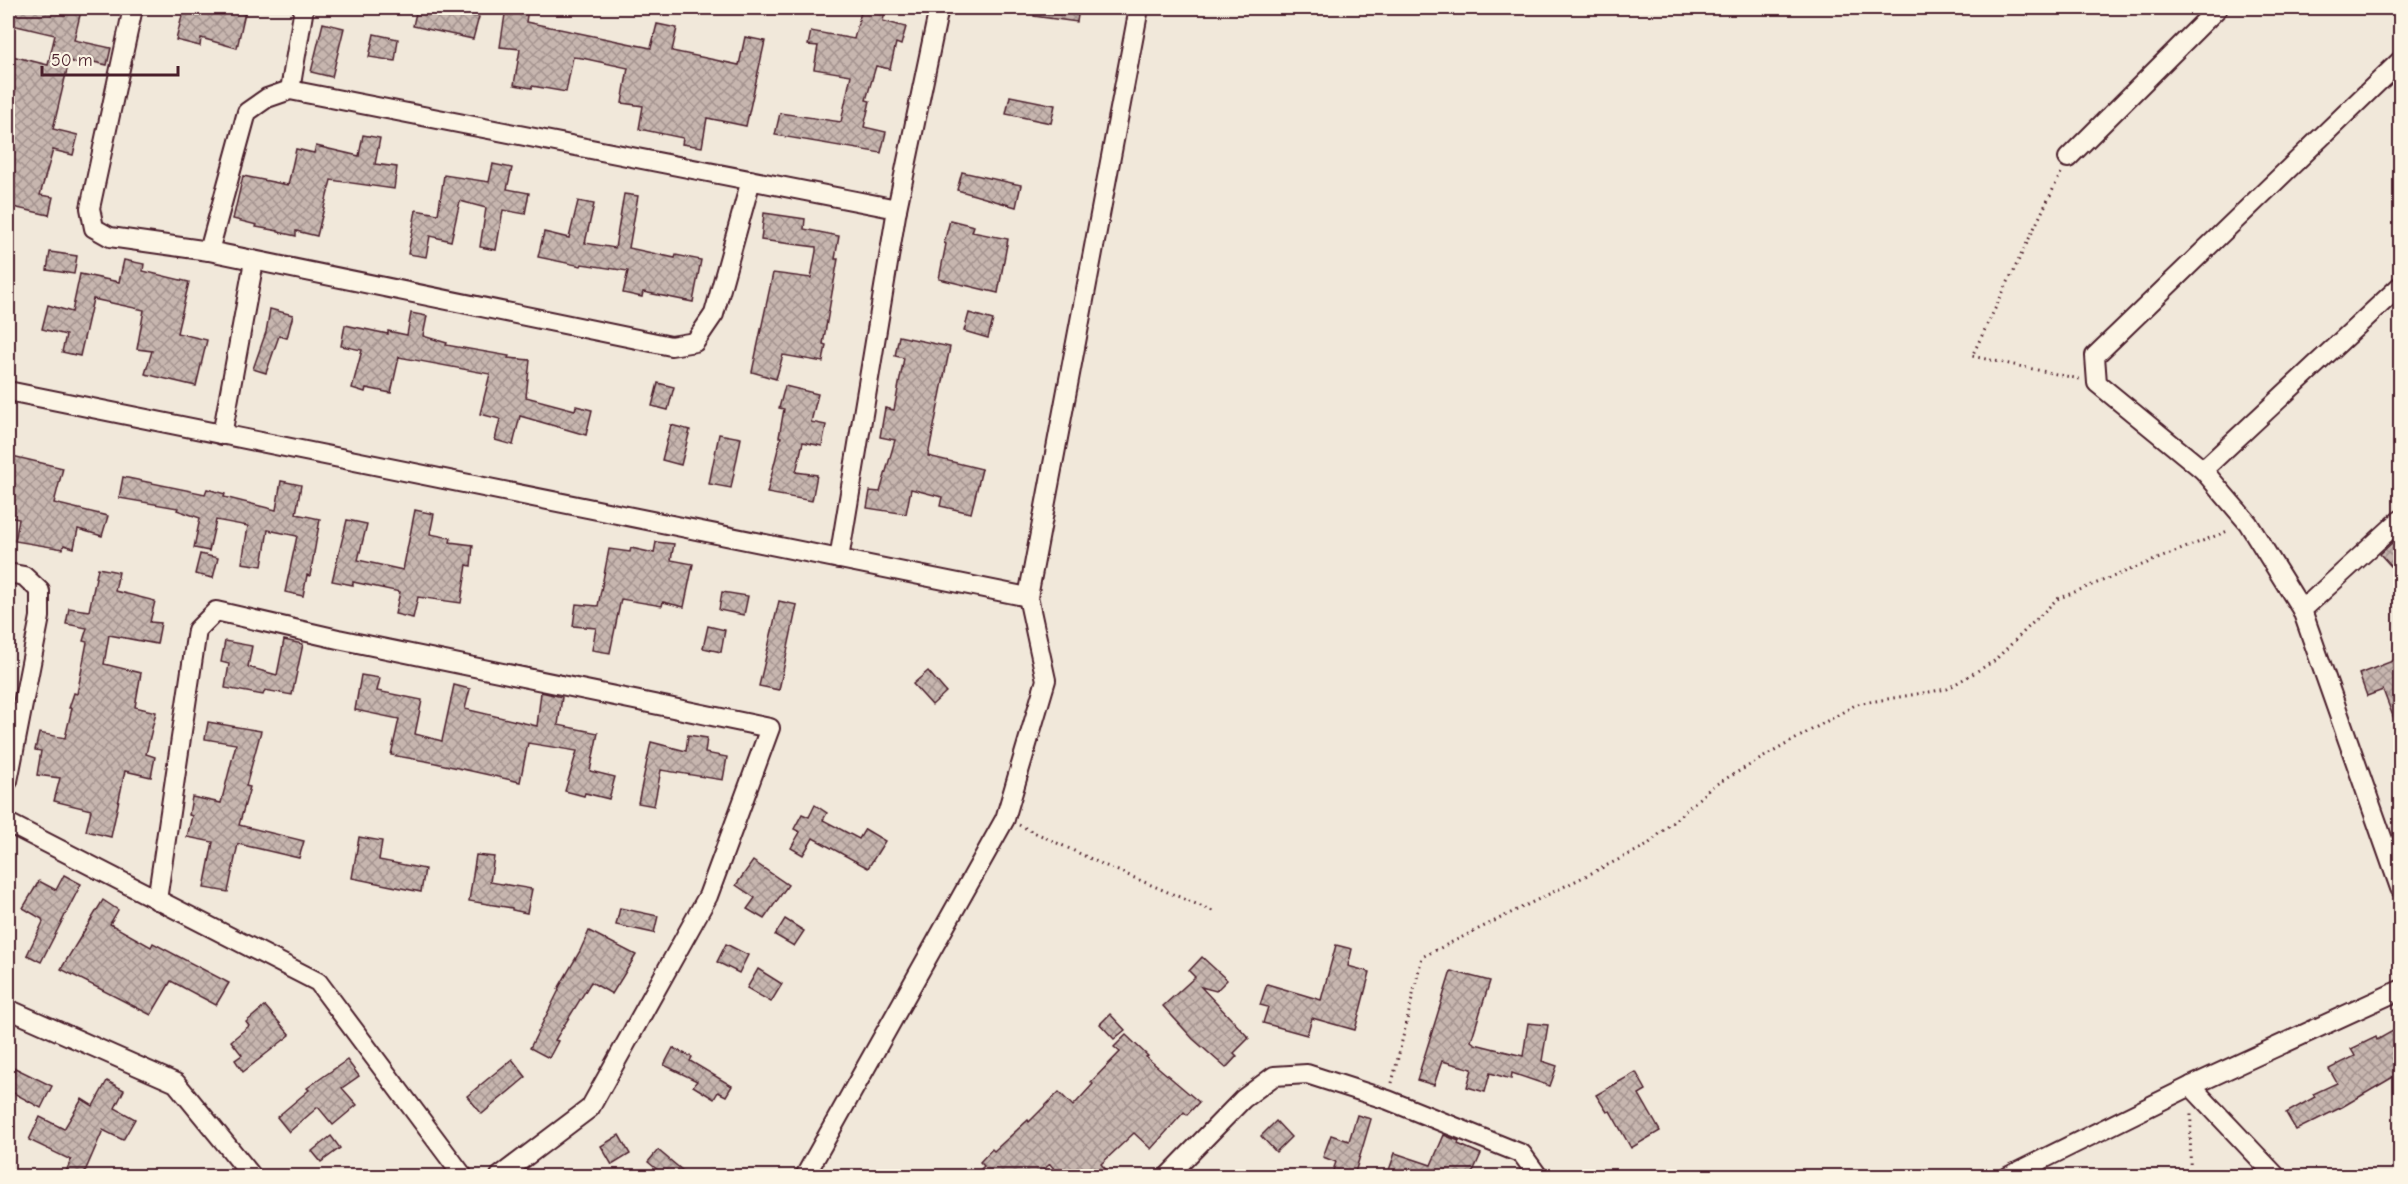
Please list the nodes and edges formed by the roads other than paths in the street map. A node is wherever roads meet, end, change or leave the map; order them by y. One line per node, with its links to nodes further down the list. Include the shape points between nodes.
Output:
1 (133, 8): 11 (street, via 90,208 94,228 110,237)
2 (304, 8): 7 (street)
3 (939, 8): 10 (street)
4 (1139, 8): 20 (street)
5 (2218, 8): 8 (street)
6 (2400, 61): 16 (street, via 2096,356 2097,383)
7 (290, 90): 9 (street); 11 (street, via 267,98 247,112)
8 (2068, 158)
9 (751, 180): 10 (street); 12 (street, via 714,314 695,342 671,346)
10 (897, 209): 18 (street)
11 (209, 251): 12 (street)
12 (254, 261): 15 (street)
13 (2400, 286): 16 (street)
14 (8, 391): 15 (street)
15 (222, 435): 18 (street)
16 (2204, 470): 21 (street, via 2248,523)
17 (2400, 520): 21 (street)
18 (839, 559): 20 (street)
19 (8, 573): 22 (street, via 24,576 40,591 40,616)
20 (1028, 597): 32 (street, via 1046,680 1005,819)
21 (2302, 610): 24 (street)
22 (8, 781)
23 (8, 823): 25 (street)
24 (2400, 888)
25 (157, 900): 30 (street, via 318,982); 31 (street, via 197,630 216,611 770,728 708,896 590,1108)
26 (2400, 990): 28 (street)
27 (8, 1009): 29 (street, via 176,1083)
28 (2191, 1086): 35 (street); 36 (street)
29 (252, 1176)
30 (463, 1176)
31 (500, 1176)
32 (805, 1176)
33 (1168, 1176): 34 (street, via 1243,1100 1274,1076 1308,1074 1388,1100 1522,1154)
34 (1538, 1176)
35 (2009, 1176)
36 (2276, 1176)

